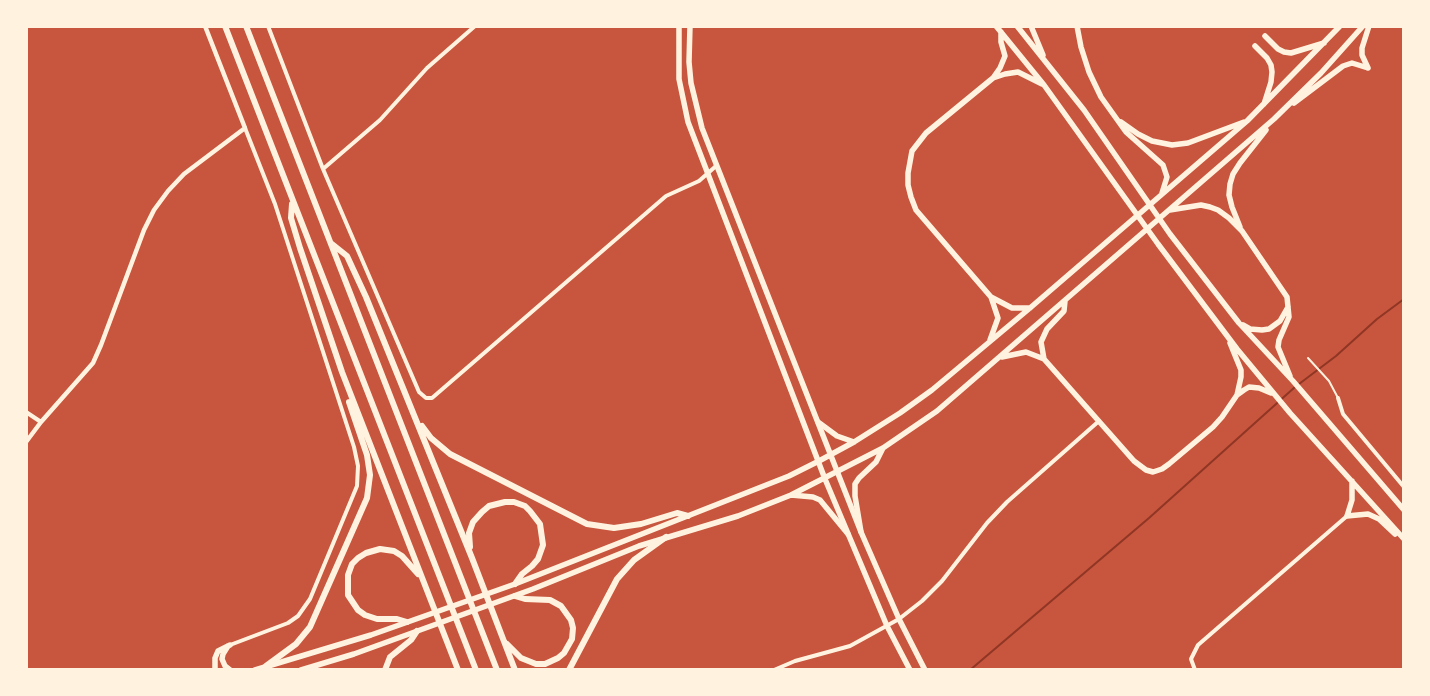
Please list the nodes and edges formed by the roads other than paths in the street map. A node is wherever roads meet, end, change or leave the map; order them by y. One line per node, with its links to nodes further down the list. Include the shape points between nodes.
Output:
1 (205, 26): 26 (street)
2 (225, 26): 31 (highway)
3 (246, 26): 34 (highway)
4 (268, 26): 28 (street)
5 (475, 26): 28 (street, via 427,68 380,120)
6 (679, 26): 29 (main road, via 681,93)
7 (690, 26): 27 (main road, via 691,84)
8 (996, 26): 15 (main road)
9 (1017, 26): 19 (main road)
10 (1031, 26): 19 (main road)
11 (1077, 26): 23 (main road, via 1089,72)
12 (1340, 26): 17 (main road)
13 (1363, 26): 24 (main road)
14 (1369, 26): 24 (main road, via 1362,48 1368,68 1352,63 1343,66)
15 (1001, 32): 20 (main road, via 1004,56); 21 (main road)
16 (1265, 36): 17 (main road, via 1284,52)
17 (1324, 43): 22 (main road)
18 (1255, 46): 22 (main road, via 1267,58 1272,72)
19 (1043, 57): 39 (main road, via 1170,234)
20 (993, 78): 21 (main road, via 1018,72); 35 (main road, via 926,133 912,151 908,173 916,210)
21 (1044, 85): 40 (main road)
22 (1263, 106): 25 (main road)
23 (1115, 118): 25 (main road, via 1152,141 1172,145 1188,143); 30 (main road, via 1163,165 1167,177)
24 (1274, 119): 32 (main road); 33 (main road, via 1240,163 1230,184 1232,207)
25 (1247, 121): 30 (main road)
26 (245, 128): 53 (street, via 184,174 154,210 100,349 83,375); 81 (street, via 275,204 358,466 357,486 310,599 298,616)
27 (716, 166): 29 (street); 54 (main road)
28 (323, 169): 29 (street, via 419,392 426,398 432,398 666,196)
29 (707, 174): 59 (main road)
30 (1162, 195): 38 (main road)
31 (292, 201): 45 (highway, via 291,218); 91 (highway)
32 (1168, 210): 33 (main road, via 1195,205 1210,207 1229,218); 36 (main road)
33 (1242, 232): 37 (main road, via 1280,285)
34 (331, 244): 50 (highway, via 347,256); 92 (highway)
35 (991, 297): 38 (main road, via 1007,306); 41 (main road, via 998,318)
36 (1065, 300): 42 (main road); 44 (main road, via 1064,311 1047,329 1041,342)
37 (1288, 306): 39 (main road, via 1280,321 1269,329 1250,328); 46 (main road, via 1289,317 1278,347)
38 (1030, 308): 41 (main road)
39 (1239, 323): 46 (main road)
40 (1226, 335): 47 (main road); 48 (main road, via 1241,370)
41 (989, 342): 56 (main road, via 928,393)
42 (1000, 358): 44 (main road, via 1026,352); 57 (main road, via 937,411)
43 (1308, 358): 49 (lane, via 1329,381)
44 (1044, 359): 52 (main road)
45 (342, 372): 74 (highway); 83 (highway, via 368,455 367,498 310,627 296,644)
46 (1293, 381): 65 (main road)
47 (1273, 394): 48 (main road, via 1253,387); 62 (main road)
48 (1237, 395): 52 (main road, via 1213,427 1170,464 1153,472 1140,467)
49 (1338, 398): 63 (street, via 1343,414)
50 (411, 405): 66 (highway, via 431,438 445,450 587,524 614,528 677,513); 72 (highway)
51 (26, 412): 53 (street)
52 (1099, 421): 76 (street, via 1006,504 987,523 942,582)
53 (41, 422): 55 (street)
54 (818, 422): 56 (main road, via 837,436); 58 (main road)
55 (26, 442)
56 (854, 442): 58 (main road)
57 (883, 448): 60 (main road); 68 (main road, via 876,462 855,484)
58 (831, 454): 59 (main road); 60 (main road)
59 (819, 462): 61 (main road); 66 (main road)
60 (838, 472): 61 (main road); 68 (main road)
61 (825, 478): 64 (main road); 69 (main road)
62 (1352, 481): 67 (main road, via 1352,500); 71 (main road)
63 (1404, 487)
64 (791, 495): 69 (main road, via 820,500); 70 (main road, via 738,516)
65 (1404, 510)
66 (688, 516): 73 (main road)
67 (1347, 516): 71 (main road, via 1368,514 1379,519); 98 (street, via 1198,645 1191,659)
68 (861, 532): 76 (main road)
69 (848, 534): 78 (main road)
70 (666, 537): 75 (main road); 94 (highway, via 634,560 617,579)
71 (1404, 541)
72 (472, 558): 73 (highway, via 469,533 482,512 489,506 505,502 525,506 540,524 543,545 538,559); 80 (highway)
73 (515, 584): 77 (main road)
74 (425, 586): 77 (highway, via 409,562 387,549 366,553 350,569 348,594 358,610 376,619); 82 (highway)
75 (514, 596): 79 (main road); 80 (highway, via 525,600 550,600 561,606 571,620 572,639 558,658 544,664 520,658)
76 (898, 619): 78 (street); 97 (main road)
77 (408, 622): 83 (main road)
78 (887, 626): 95 (street, via 850,646 794,661); 96 (main road)
79 (417, 631): 87 (main road); 88 (highway, via 390,657)
80 (503, 640): 93 (highway)
81 (230, 645): 84 (main road, via 218,651); 85 (main road, via 222,659)
82 (452, 653): 89 (highway); 90 (highway)
83 (266, 666): 86 (main road)
84 (214, 670)
85 (230, 670)
86 (255, 670)
87 (301, 670)
88 (385, 670)
89 (453, 670)
90 (458, 670)
91 (476, 670)
92 (497, 670)
93 (515, 670)
94 (569, 670)
95 (774, 670)
96 (910, 670)
97 (925, 670)
98 (1195, 670)

